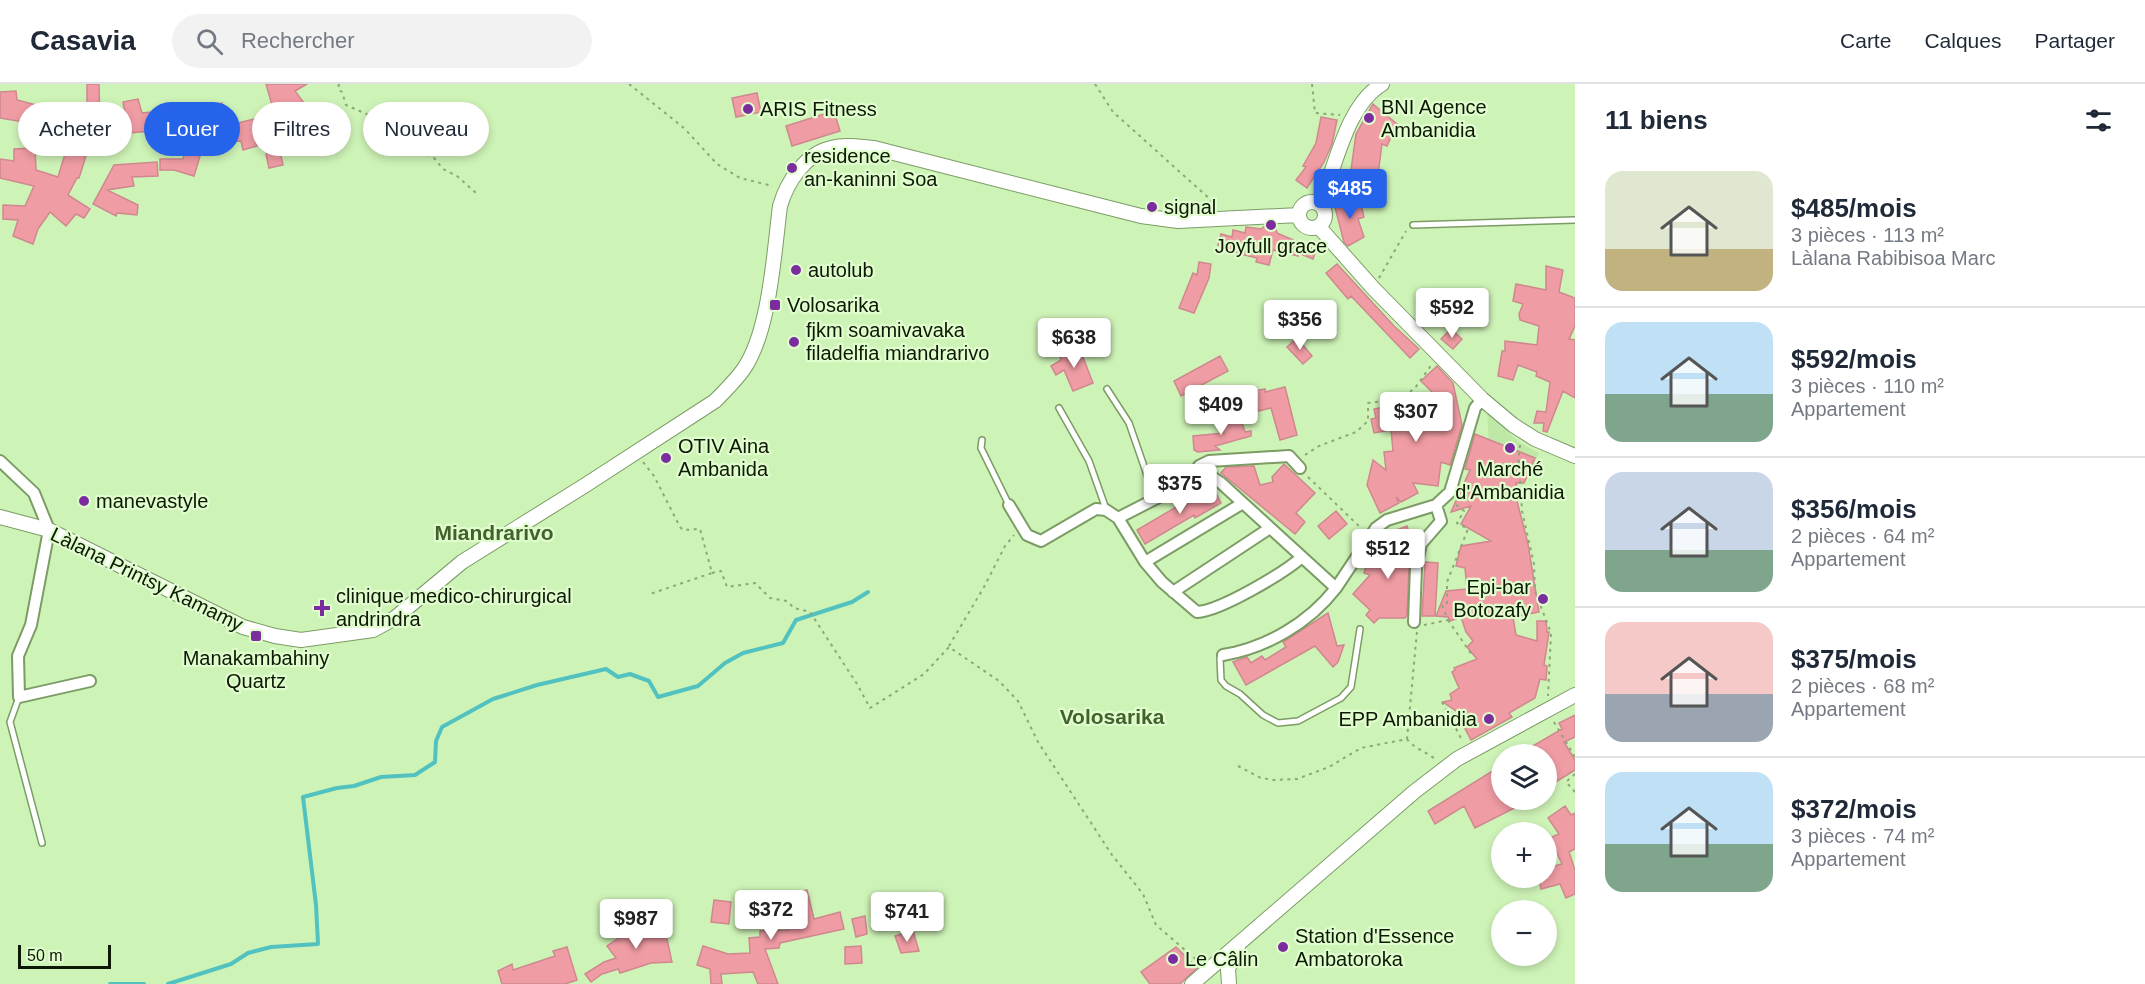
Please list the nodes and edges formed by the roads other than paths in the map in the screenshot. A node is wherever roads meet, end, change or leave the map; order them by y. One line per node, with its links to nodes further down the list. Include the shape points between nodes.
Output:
1 (1382, 84): 2 (street, via 1372,90 1352,118)
2 (1320, 204): 3 (street, via 1304,204); 6 (street, via 1326,217)
3 (1299, 215): 6 (street, via 1302,224); 23 (street, Làlana Printsy Kamamy, via 1178,221 1141,216 874,148 832,147 816,154 785,188 762,325 744,368 714,401 462,562 395,618 373,630 301,640 243,627)
4 (1575, 220): 5 (lane)
5 (1413, 225)
6 (1319, 227): 8 (street, via 1372,288)
7 (1107, 389): 15 (lane, via 1129,423)
8 (1482, 399): 11 (street, via 1535,439); 18 (street, via 1475,408 1450,492)
9 (1059, 408): 19 (lane, via 1089,461)
10 (982, 440): 17 (lane, via 981,448)
11 (1575, 456)
12 (0, 461): 23 (street, via 34,494)
13 (1301, 462): 14 (street, via 1289,456 1209,461 1199,466)
14 (1198, 477): 15 (street); 16 (street, via 1212,477)
15 (1155, 498): 21 (street)
16 (1243, 503): 22 (street); 25 (street)
17 (1009, 505): 19 (street, via 1027,535 1041,541 1096,509)
18 (1436, 506): 26 (street, via 1387,520 1376,528); 28 (street, via 1441,521 1420,544)
19 (1106, 510): 21 (street)
20 (0, 517): 23 (street, Làlana Printsy Kamamy)
21 (1119, 518): 25 (street)
22 (1270, 528): 24 (street); 27 (street)
23 (49, 530): 33 (street, via 31,625 18,656)
24 (1302, 557): 26 (street); 27 (street, via 1207,612 1197,612)
25 (1145, 562): 27 (street)
26 (1336, 588): 30 (street, via 1322,606 1281,634 1252,649)
27 (1173, 592)
28 (1414, 621)
29 (1360, 629): 30 (lane, via 1351,687 1341,698 1298,721 1278,723 1226,686 1221,680)
30 (1223, 655)
31 (90, 681): 33 (street)
32 (1575, 695): 35 (street, via 1448,766)
33 (19, 697): 34 (lane, via 10,722)
34 (42, 843)
35 (1240, 942): 36 (street); 37 (street, via 1228,969)
36 (1192, 984)
37 (1229, 984)

